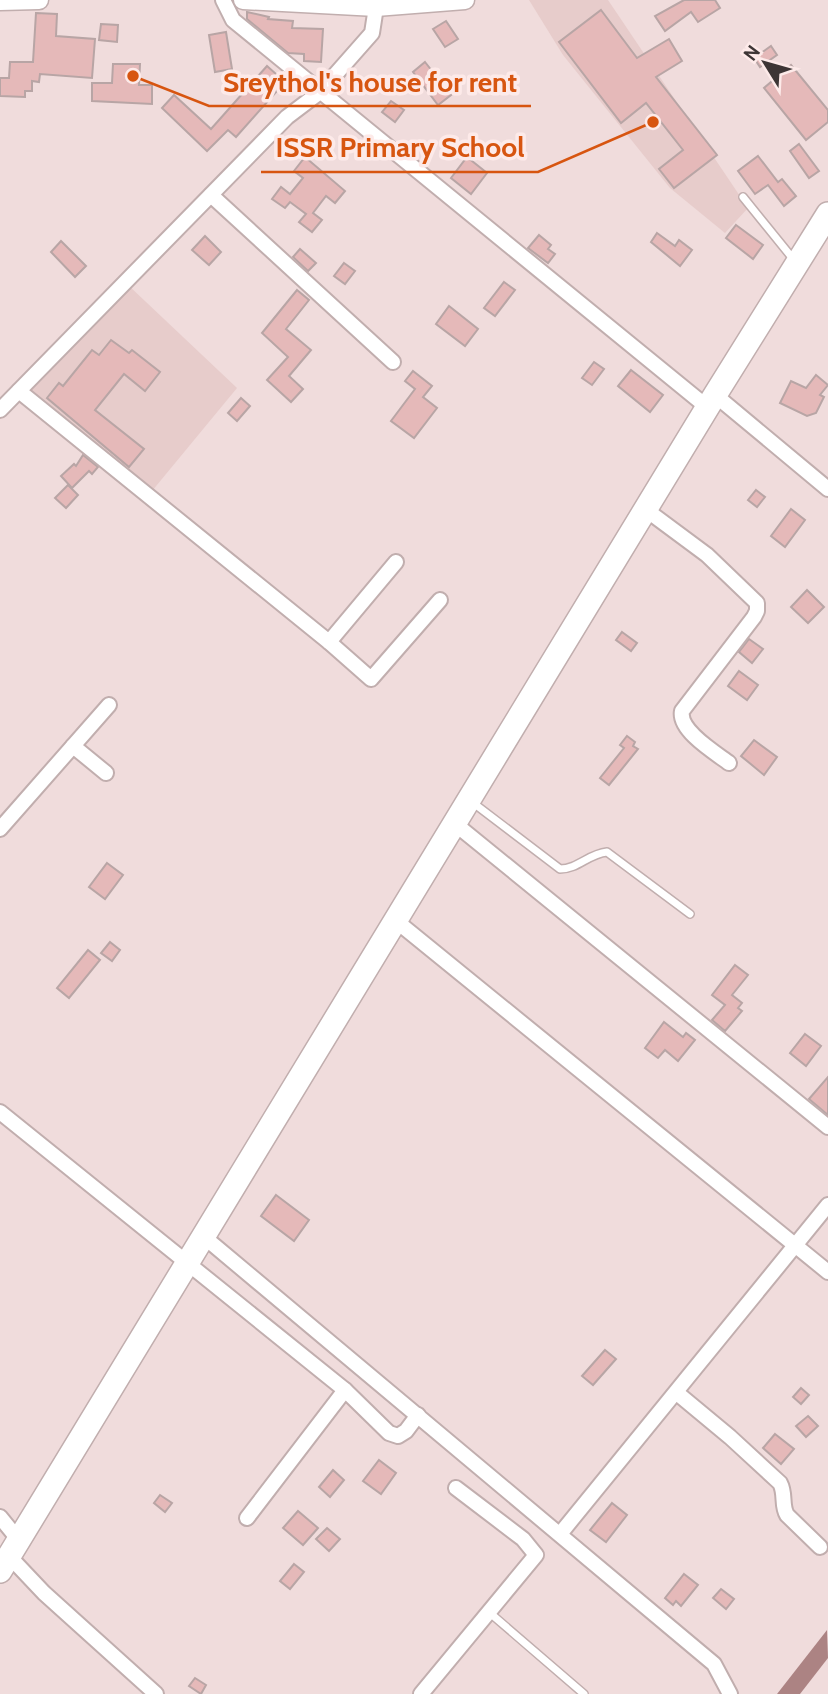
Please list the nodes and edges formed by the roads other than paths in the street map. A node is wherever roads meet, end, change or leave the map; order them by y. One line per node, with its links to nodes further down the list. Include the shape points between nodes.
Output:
1 (39, 0): 5 (street)
2 (223, 0): 8 (street, via 233,20)
3 (243, 0): 7 (street)
4 (466, 0): 6 (street)
5 (0, 1)
6 (419, 2): 7 (street)
7 (376, 8): 8 (street, via 372,33)
8 (320, 92): 9 (street, via 287,117); 15 (street)
9 (211, 195): 13 (street); 14 (street)
10 (743, 197): 12 (lane)
11 (828, 214): 12 (highway)
12 (797, 263): 15 (highway)
13 (393, 362)
14 (19, 391): 16 (street); 21 (street)
15 (711, 401): 17 (street); 18 (highway)
16 (0, 410)
17 (828, 489)
18 (645, 509): 24 (street, via 707,555 757,603 754,617 682,711 686,729); 26 (highway)
19 (396, 562): 21 (street)
20 (440, 600): 21 (street, via 371,679)
21 (328, 642)
22 (109, 705): 23 (street)
23 (73, 746): 25 (street); 28 (street)
24 (729, 763)
25 (106, 773)
26 (468, 800): 27 (highway); 29 (lane, via 560,869 607,852)
27 (454, 823): 30 (highway); 32 (street)
28 (0, 829)
29 (690, 914)
30 (396, 920): 34 (highway); 35 (street)
31 (0, 1112): 36 (street)
32 (828, 1127)
33 (828, 1205): 35 (street)
34 (204, 1236): 36 (highway); 40 (street)
35 (795, 1247): 37 (street); 39 (street)
36 (188, 1262): 38 (street); 46 (highway)
37 (828, 1272)
38 (345, 1390): 40 (street, via 389,1433 398,1436); 43 (street)
39 (677, 1392): 44 (street); 45 (street, via 780,1483 787,1515)
40 (418, 1415): 44 (street)
41 (456, 1488): 47 (street, via 523,1539 536,1555)
42 (0, 1517): 46 (street)
43 (247, 1518)
44 (560, 1534): 51 (street, via 714,1664)
45 (820, 1547)
46 (9, 1556): 48 (street)
47 (490, 1613): 49 (street); 50 (lane)
48 (156, 1694)
49 (421, 1694)
50 (584, 1694)
51 (730, 1694)

